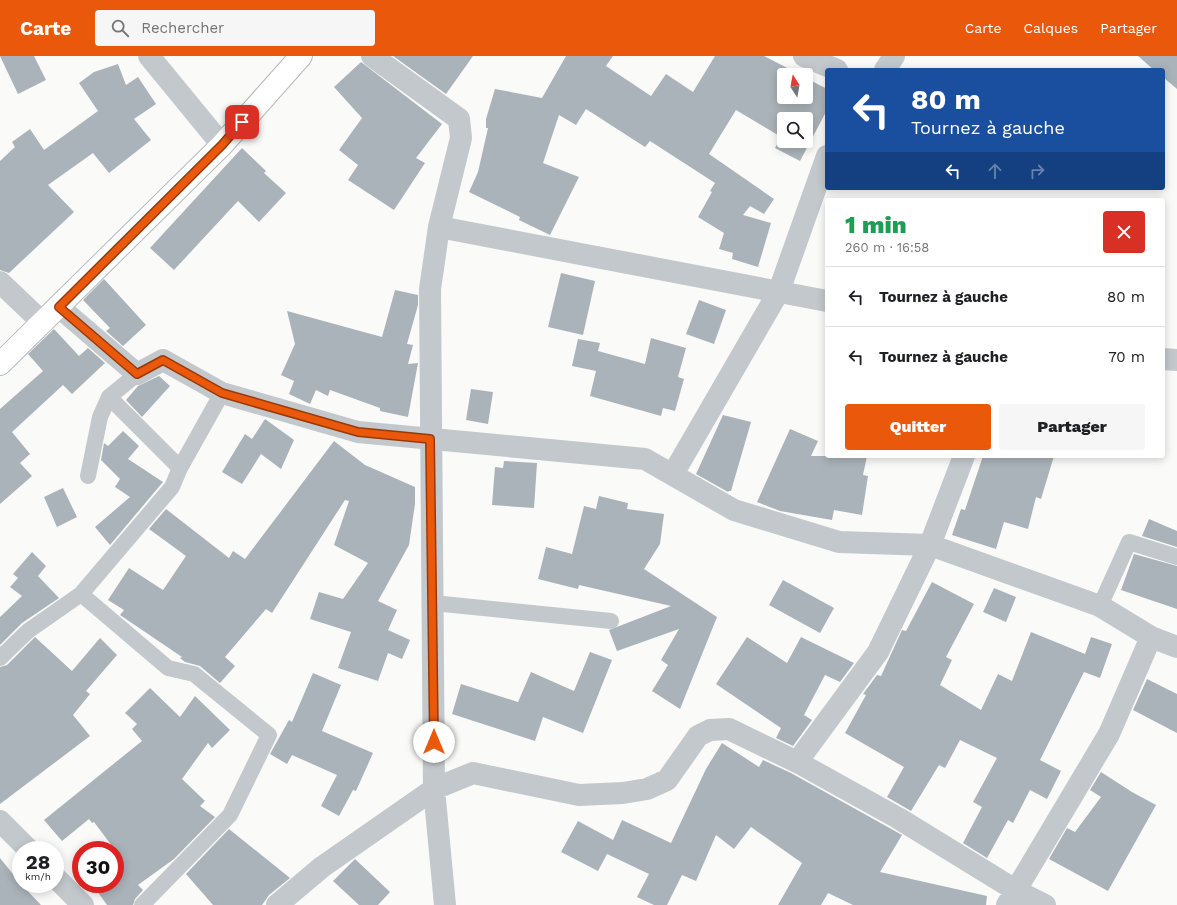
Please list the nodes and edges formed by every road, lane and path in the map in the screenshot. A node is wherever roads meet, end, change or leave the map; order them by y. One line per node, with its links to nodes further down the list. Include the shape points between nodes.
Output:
1 (149, 56): 8 (street)
2 (301, 56): 8 (main road)
3 (372, 56): 10 (street, via 459,119 461,138)
4 (804, 56): 6 (street)
5 (894, 56): 7 (street)
6 (832, 68)
7 (886, 68)
8 (222, 145): 14 (main road)
9 (825, 162): 12 (street)
10 (439, 227): 12 (street); 22 (street, via 430,289)
11 (0, 282): 15 (street)
12 (779, 291): 13 (street); 25 (street)
13 (825, 301)
14 (59, 307): 15 (main road); 19 (street)
15 (43, 322): 18 (main road)
16 (1165, 359): 17 (street)
17 (1177, 360)
18 (0, 364)
19 (137, 374): 20 (street, via 163,360); 21 (lane)
20 (222, 393): 22 (street, via 358,432); 24 (lane)
21 (109, 397): 24 (lane); 26 (lane, via 100,417)
22 (430, 439): 25 (street, via 645,459); 30 (street)
23 (963, 458): 27 (street)
24 (180, 468): 29 (lane, via 172,487)
25 (673, 474): 27 (street, via 734,510 839,542)
26 (88, 476)
27 (930, 545): 31 (street); 36 (street, via 878,652)
28 (1177, 557): 31 (lane, via 1129,542)
29 (82, 594): 35 (lane, via 28,631); 43 (lane, via 168,668 194,674 269,735 230,815)
30 (433, 603): 32 (lane); 37 (street)
31 (1100, 606): 33 (street)
32 (611, 621)
33 (1151, 637): 34 (street); 41 (street, via 1110,734)
34 (1177, 647)
35 (0, 658)
36 (797, 762): 37 (street, via 729,729 710,730 698,736 667,780 647,789 623,793 579,794 473,773); 41 (street, via 898,818)
37 (434, 789): 44 (street, via 322,867); 45 (street)
38 (0, 821): 39 (street)
39 (20, 841)
40 (64, 885): 42 (street)
41 (1012, 898): 46 (street)
42 (83, 905)
43 (142, 905)
44 (277, 905)
45 (445, 905)
46 (1045, 905)

